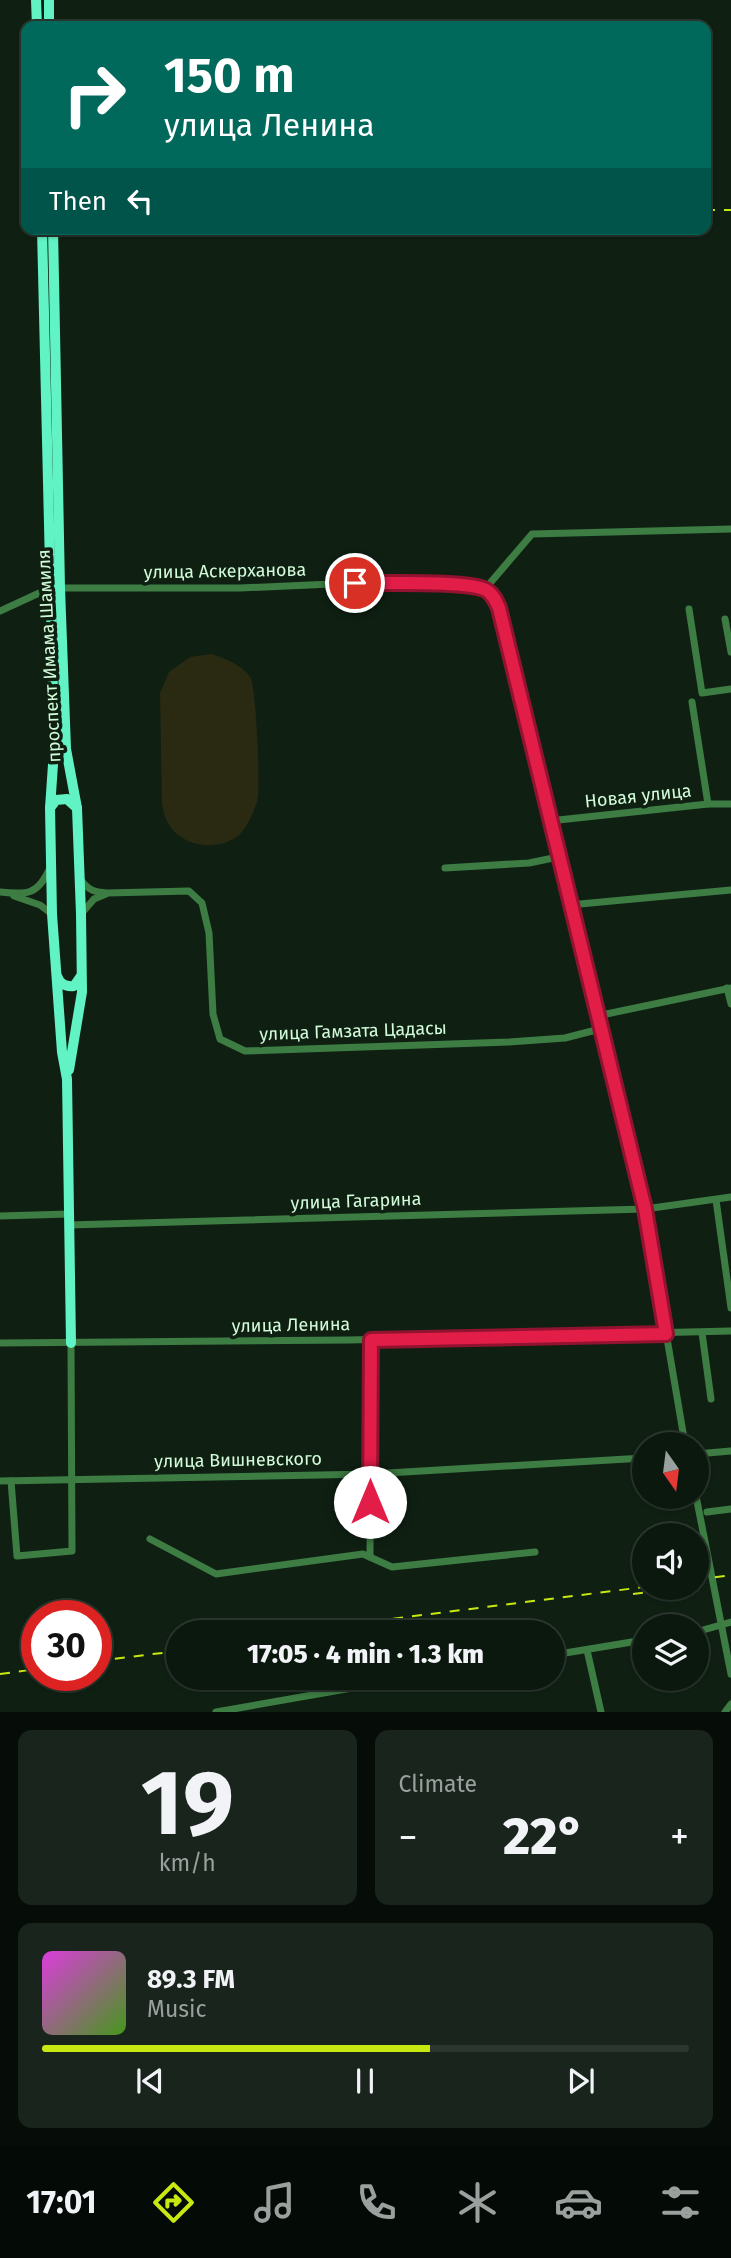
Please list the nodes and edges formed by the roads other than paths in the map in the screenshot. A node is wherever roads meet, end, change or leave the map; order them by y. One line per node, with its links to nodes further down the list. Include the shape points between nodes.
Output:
1 (36, 0): 3 (main road)
2 (49, 0): 4 (main road)
3 (37, 21)
4 (49, 21)
5 (42, 235): 8 (main road, проспект Имама Шамиля)
6 (53, 235): 8 (main road, проспект Имама Шамиля)
7 (731, 529): 9 (street, via 532,534)
8 (55, 588): 9 (street, улица Аскерханова, via 355,583); 11 (street); 18 (main road, проспект Имама Шамиля); 19 (main road, проспект Имама Шамиля, via 66,749)
9 (485, 589): 20 (street, via 499,608)
10 (689, 609): 14 (street, via 702,693)
11 (0, 611)
12 (725, 619): 13 (street)
13 (731, 652)
14 (731, 689)
15 (692, 702): 16 (street)
16 (708, 804): 17 (street, Новая улица); 20 (street, Новая улица)
17 (731, 804)
18 (50, 808): 19 (main road, via 56,800 67,799); 22 (main road, проспект Имама Шамиля)
19 (77, 808): 24 (main road, проспект Имама Шамиля)
20 (550, 821): 21 (street)
21 (558, 858): 23 (street); 28 (street)
22 (51, 864): 26 (street, via 38,888 22,894); 29 (main road, проспект Имама Шамиля)
23 (445, 868)
24 (80, 879): 27 (street, via 94,892); 30 (main road, проспект Имама Шамиля)
25 (731, 890): 28 (street)
26 (0, 892): 29 (street, via 40,905)
27 (107, 894): 30 (street, via 94,899); 36 (street, улица Гамзата Цадасы, via 189,891 202,903 209,933 212,1014 220,1039 245,1051 509,1042 565,1038)
28 (569, 905): 35 (street)
29 (52, 914): 31 (main road, проспект Имама Шамиля)
30 (81, 914): 32 (main road, проспект Имама Шамиля)
31 (55, 972): 32 (main road, via 68,986 74,986); 37 (main road, проспект Имама Шамиля)
32 (81, 975): 37 (main road, проспект Имама Шамиля)
33 (729, 988): 34 (street); 35 (street)
34 (731, 1004)
35 (597, 1016): 36 (street)
36 (600, 1029): 40 (street)
37 (67, 1079): 41 (main road, проспект Имама Шамиля)
38 (731, 1197): 39 (street, улица Гагарина)
39 (716, 1200): 40 (street, улица Гагарина); 44 (street)
40 (645, 1209): 43 (street, улица Гагарина); 47 (street)
41 (69, 1214): 42 (street); 43 (main road, проспект Имама Шамиля)
42 (0, 1216)
43 (69, 1225): 50 (main road, проспект Имама Шамиля)
44 (731, 1308)
45 (731, 1331): 46 (street, улица Ленина)
46 (702, 1333): 47 (street, улица Ленина); 51 (street)
47 (666, 1334): 48 (street, улица Ленина); 52 (street)
48 (371, 1340): 50 (street, улица Ленина); 56 (street)
49 (0, 1343): 50 (street, улица Ленина)
50 (71, 1343): 57 (street)
51 (711, 1399)
52 (683, 1432)
53 (731, 1451): 54 (street)
54 (709, 1453)
55 (632, 1459): 56 (street, улица Вишневского)
56 (370, 1474): 57 (street, улица Вишневского); 65 (street)
57 (71, 1479): 58 (street, улица Вишневского); 58 (street, via 72,1551 17,1556)
58 (11, 1481): 59 (street, улица Вишневского)
59 (0, 1482)
60 (699, 1509): 71 (street)
61 (731, 1509): 62 (street)
62 (707, 1513)
63 (150, 1539): 65 (street, via 216,1574 363,1554)
64 (535, 1552): 65 (street, via 393,1567)
65 (370, 1558)
66 (731, 1622): 67 (street)
67 (709, 1629)
68 (632, 1642): 69 (street)
69 (587, 1650): 70 (street); 76 (street)
70 (565, 1653)
71 (731, 1674)
72 (348, 1690): 74 (street)
73 (731, 1704): 77 (street)
74 (251, 1709): 75 (street)
75 (216, 1712)
76 (601, 1712)
77 (725, 1712)

